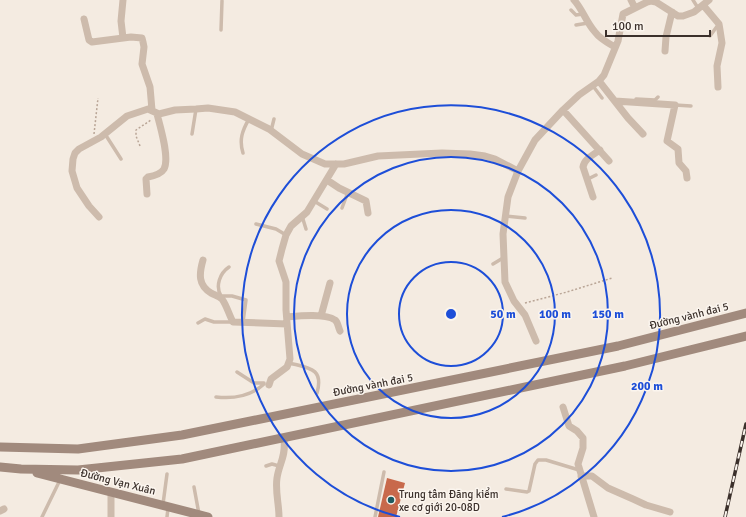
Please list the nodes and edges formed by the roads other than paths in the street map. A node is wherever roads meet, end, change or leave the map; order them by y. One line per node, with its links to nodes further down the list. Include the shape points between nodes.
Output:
1 (123, 0): 18 (street)
2 (574, 0): 11 (street)
3 (631, 0): 8 (street)
4 (693, 0): 7 (lane)
5 (709, 0): 7 (street)
6 (222, 1): 16 (lane)
7 (700, 6): 10 (street, via 683,16); 14 (street)
8 (635, 8): 10 (street, via 651,1); 19 (street, via 623,14 620,36)
9 (571, 10): 11 (lane, via 576,15)
10 (672, 12): 20 (street)
11 (584, 14): 13 (street)
12 (84, 19): 18 (street, via 89,40 92,42)
13 (588, 23): 15 (lane); 19 (street, via 605,42)
14 (719, 24): 17 (lane); 23 (street, via 722,43 717,66)
15 (576, 25)
16 (221, 30)
17 (710, 36)
18 (123, 38): 32 (street, via 142,38 142,64)
19 (615, 47): 21 (street)
20 (665, 51)
21 (599, 81): 22 (street); 26 (street)
22 (593, 86): 25 (lane); 31 (street)
23 (718, 87)
24 (658, 97): 27 (lane, via 655,100)
25 (602, 98)
26 (615, 101): 27 (street); 38 (street)
27 (627, 101): 28 (street)
28 (675, 105): 29 (lane); 46 (street, via 667,141 678,149 679,162 686,171)
29 (692, 106)
30 (196, 109): 32 (street); 33 (street, via 230,111); 37 (lane)
31 (563, 110): 39 (street); 44 (street, via 535,140)
32 (156, 113): 36 (street, via 144,110 127,116); 50 (street, via 164,143 165,165 160,172 146,179)
33 (249, 119): 35 (street); 40 (lane, via 241,136)
34 (274, 119): 35 (lane)
35 (271, 131): 43 (street, via 302,154 325,164)
36 (105, 134): 41 (lane); 58 (street, via 79,149 73,160 72,171 76,188)
37 (192, 134)
38 (643, 134)
39 (600, 150): 42 (street); 47 (street, via 584,163)
40 (243, 153)
41 (120, 159)
42 (608, 161)
43 (336, 164): 44 (street, via 378,156 470,154 485,156); 48 (street)
44 (518, 171): 57 (street, via 508,197)
45 (596, 175): 47 (lane)
46 (687, 178)
47 (586, 179): 51 (street)
48 (327, 180): 49 (street); 52 (street)
49 (348, 192): 53 (lane); 55 (street, via 366,201)
50 (147, 194)
51 (593, 198)
52 (314, 201): 54 (lane); 56 (street)
53 (342, 208)
54 (327, 209)
55 (368, 213)
56 (302, 216): 61 (lane); 62 (street)
57 (505, 216): 59 (lane); 63 (street)
58 (100, 217)
59 (525, 218)
60 (256, 224): 62 (lane, via 276,229)
61 (306, 229)
62 (286, 235): 71 (street, via 279,261 286,282)
63 (504, 257): 65 (lane); 77 (street, via 505,282 508,290 525,316)
64 (203, 260): 68 (street, via 199,272 202,284 207,290)
65 (493, 264)
66 (230, 267): 68 (lane, via 224,271 218,284)
67 (330, 283): 70 (street)
68 (220, 296): 72 (street); 74 (lane, via 246,300)
69 (746, 313): 85 (main road, Đường vành đai 5, via 618,346 182,435 78,449)
70 (321, 316): 71 (street, via 313,315); 75 (street, via 334,319)
71 (287, 321): 74 (street); 78 (street)
72 (233, 322): 73 (lane, via 214,322 205,319); 74 (street)
73 (198, 323)
74 (243, 323)
75 (340, 331)
76 (746, 336): 89 (main road, via 625,366 182,459 78,470)
77 (536, 341)
78 (289, 363): 80 (street); 81 (lane, via 317,373 320,379)
79 (237, 372): 80 (lane, via 254,383)
80 (267, 384): 82 (lane, via 250,393 232,398)
81 (317, 393)
82 (216, 397)
83 (563, 407): 91 (street, via 568,426 583,438 578,464)
84 (284, 441): 88 (street, via 285,449)
85 (0, 447)
86 (0, 466): 89 (main road, Đường Vạn Xuân)
87 (266, 466): 88 (lane)
88 (280, 466): 103 (street, via 277,478)
89 (22, 469): 93 (main road, Đường Vạn Xuân)
90 (384, 472): 104 (lane)
91 (580, 473): 95 (lane, via 546,460 538,460 529,491); 98 (street, via 592,476 608,488 633,500); 105 (street)
92 (167, 474): 97 (lane)
93 (60, 479): 96 (main road, Đường Vạn Xuân); 100 (lane)
94 (194, 487): 99 (lane)
95 (506, 489)
96 (111, 492): 97 (main road, Đường Vạn Xuân); 101 (street)
97 (165, 506): 99 (main road, Đường Vạn Xuân); 102 (lane)
98 (670, 512)
99 (204, 516)
100 (42, 517)
101 (111, 517)
102 (167, 517)
103 (279, 517)
104 (375, 517)
105 (594, 517)

